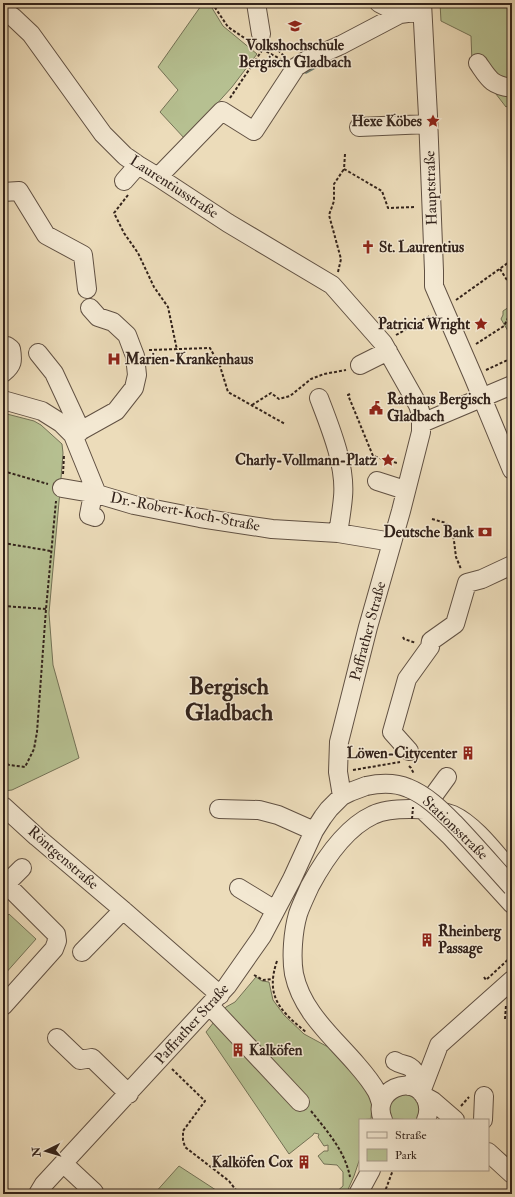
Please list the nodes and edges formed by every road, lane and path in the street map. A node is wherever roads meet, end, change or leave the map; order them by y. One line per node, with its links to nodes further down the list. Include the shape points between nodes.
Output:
1 (256, 3): 8 (street)
2 (379, 3): 7 (street)
3 (507, 3): 5 (path)
4 (422, 7): 7 (street, Hauptstraße); 12 (street, Hauptstraße)
5 (512, 9)
6 (3, 10): 15 (street, Laurentiusstraße, via 31,34 103,134)
7 (400, 14): 11 (street, Hauptstraße, via 296,67 254,131)
8 (262, 42): 11 (path)
9 (478, 63): 10 (street, via 490,80 503,87)
10 (512, 88)
11 (222, 111): 17 (street)
12 (428, 124): 13 (street); 20 (street, Hauptstraße)
13 (359, 127)
14 (345, 154): 16 (path)
15 (138, 165): 17 (street, Laurentiusstraße); 18 (street)
16 (344, 169): 20 (path, via 382,191 388,208); 22 (path, via 334,184 334,201 329,215 341,259 337,274)
17 (158, 177): 22 (street, Laurentiusstraße, via 228,223)
18 (126, 188): 28 (path, via 114,213 138,253 154,287 168,307)
19 (3, 192): 24 (street, via 19,191 46,235 83,255)
20 (431, 206): 30 (street, Hauptstraße, via 434,286)
21 (500, 269): 23 (path)
22 (327, 281): 29 (street, Laurentiusstraße, via 383,342)
23 (512, 288)
24 (87, 289)
25 (90, 308): 32 (street, via 128,335)
26 (512, 316): 30 (path, via 504,326)
27 (3, 346): 35 (street, via 11,349 12,363)
28 (177, 350): 32 (path, via 145,350); 42 (path, via 210,348 220,366 228,392)
29 (388, 351): 34 (street); 43 (street, Laurentiusstraße, via 418,405)
30 (462, 352): 36 (street, Hauptstraße)
31 (38, 353): 45 (street, via 54,373)
32 (135, 356): 45 (street, via 137,375 134,388 116,411)
33 (512, 358): 36 (path)
34 (353, 367): 42 (path, via 311,379 290,396 279,399 271,393)
35 (3, 373)
36 (473, 376): 39 (street, Hauptstraße)
37 (512, 385): 39 (street)
38 (350, 394): 47 (path, via 348,395 373,456)
39 (482, 397): 43 (street); 48 (street, Hauptstraße)
40 (319, 398): 56 (street, via 336,443 342,477 343,496)
41 (3, 400): 45 (street, Dr.-Robert-Koch-Straße, via 42,411)
42 (252, 405): 44 (path)
43 (422, 423): 47 (street, Paffrather Straße)
44 (285, 424)
45 (77, 433): 53 (street, Dr.-Robert-Koch-Straße)
46 (64, 453): 51 (path)
47 (412, 467): 52 (street, Paffrather Straße)
48 (512, 470)
49 (3, 471): 51 (path)
50 (377, 481): 52 (street)
51 (60, 488): 53 (street); 59 (path)
52 (406, 490): 57 (street, Paffrather Straße)
53 (95, 494): 54 (street, via 89,516); 56 (street, Dr.-Robert-Koch-Straße, via 134,505 200,518 272,529)
54 (95, 517)
55 (432, 519): 61 (path, via 446,523 452,533 456,557)
56 (338, 533): 57 (street, Dr.-Robert-Koch-Straße)
57 (392, 542): 69 (street, Paffrather Straße, via 339,742 338,772)
58 (3, 543): 59 (path)
59 (51, 551): 63 (path)
60 (512, 565): 61 (street)
61 (467, 583): 64 (street, via 455,624 432,640 430,647 407,679 392,732)
62 (3, 606): 63 (path)
63 (46, 609): 65 (path, via 34,749 25,767 9,765)
64 (406, 759): 67 (path); 68 (path)
65 (3, 761)
66 (447, 777): 72 (street)
67 (363, 778): 69 (street, Stationsstraße, via 357,789); 76 (street, Stationsstraße, bridge, via 420,793 448,817)
68 (414, 778)
69 (342, 796): 73 (street, Paffrather Straße, via 329,809)
70 (3, 806): 79 (street, Röntgenstraße)
71 (219, 809): 73 (street, via 259,810 278,815)
72 (423, 810): 75 (street, via 443,812 466,822); 78 (street); 90 (street, via 391,809 374,814 353,828 329,853 298,914 293,954 298,987 315,1018)
73 (314, 831): 80 (street, Paffrather Straße)
74 (22, 868): 88 (street, via 6,884 56,934 57,941 54,949)
75 (512, 872)
76 (512, 887)
77 (239, 888): 80 (street)
78 (512, 904)
79 (123, 910): 81 (street); 87 (street, Röntgenstraße)
80 (275, 910): 87 (street, Paffrather Straße, via 262,936)
81 (82, 952)
82 (512, 956): 84 (path, via 486,980)
83 (254, 975): 85 (path, via 263,980)
84 (484, 977)
85 (272, 979)
86 (512, 980): 93 (street, via 439,1045 434,1058)
87 (215, 1000): 91 (street, Paffrather Straße); 96 (street, Röntgenstraße)
88 (3, 1006)
89 (57, 1038): 94 (street, via 80,1060 92,1058)
90 (340, 1046): 93 (street, via 387,1083); 97 (street, via 359,1066 377,1092)
91 (161, 1059): 94 (street, Paffrather Straße); 109 (path, via 205,1101 183,1131 185,1147 229,1181)
92 (392, 1062): 93 (street)
93 (412, 1086): 97 (street, via 387,1093); 98 (street); 99 (street, via 427,1102 429,1109)
94 (129, 1094): 102 (street, Paffrather Straße)
95 (478, 1095): 98 (path); 100 (street)
96 (300, 1102): 106 (path, via 308,1107 336,1143 349,1171)
97 (381, 1113)
98 (454, 1118)
99 (426, 1119)
100 (483, 1119)
101 (489, 1153): 105 (street)
102 (64, 1164): 107 (street); 108 (street, Paffrather Straße, via 44,1184)
103 (370, 1171): 106 (street)
104 (393, 1171): 110 (path)
105 (512, 1174)
106 (358, 1182)
107 (94, 1192)
108 (38, 1194)
109 (239, 1194)
110 (384, 1194)

